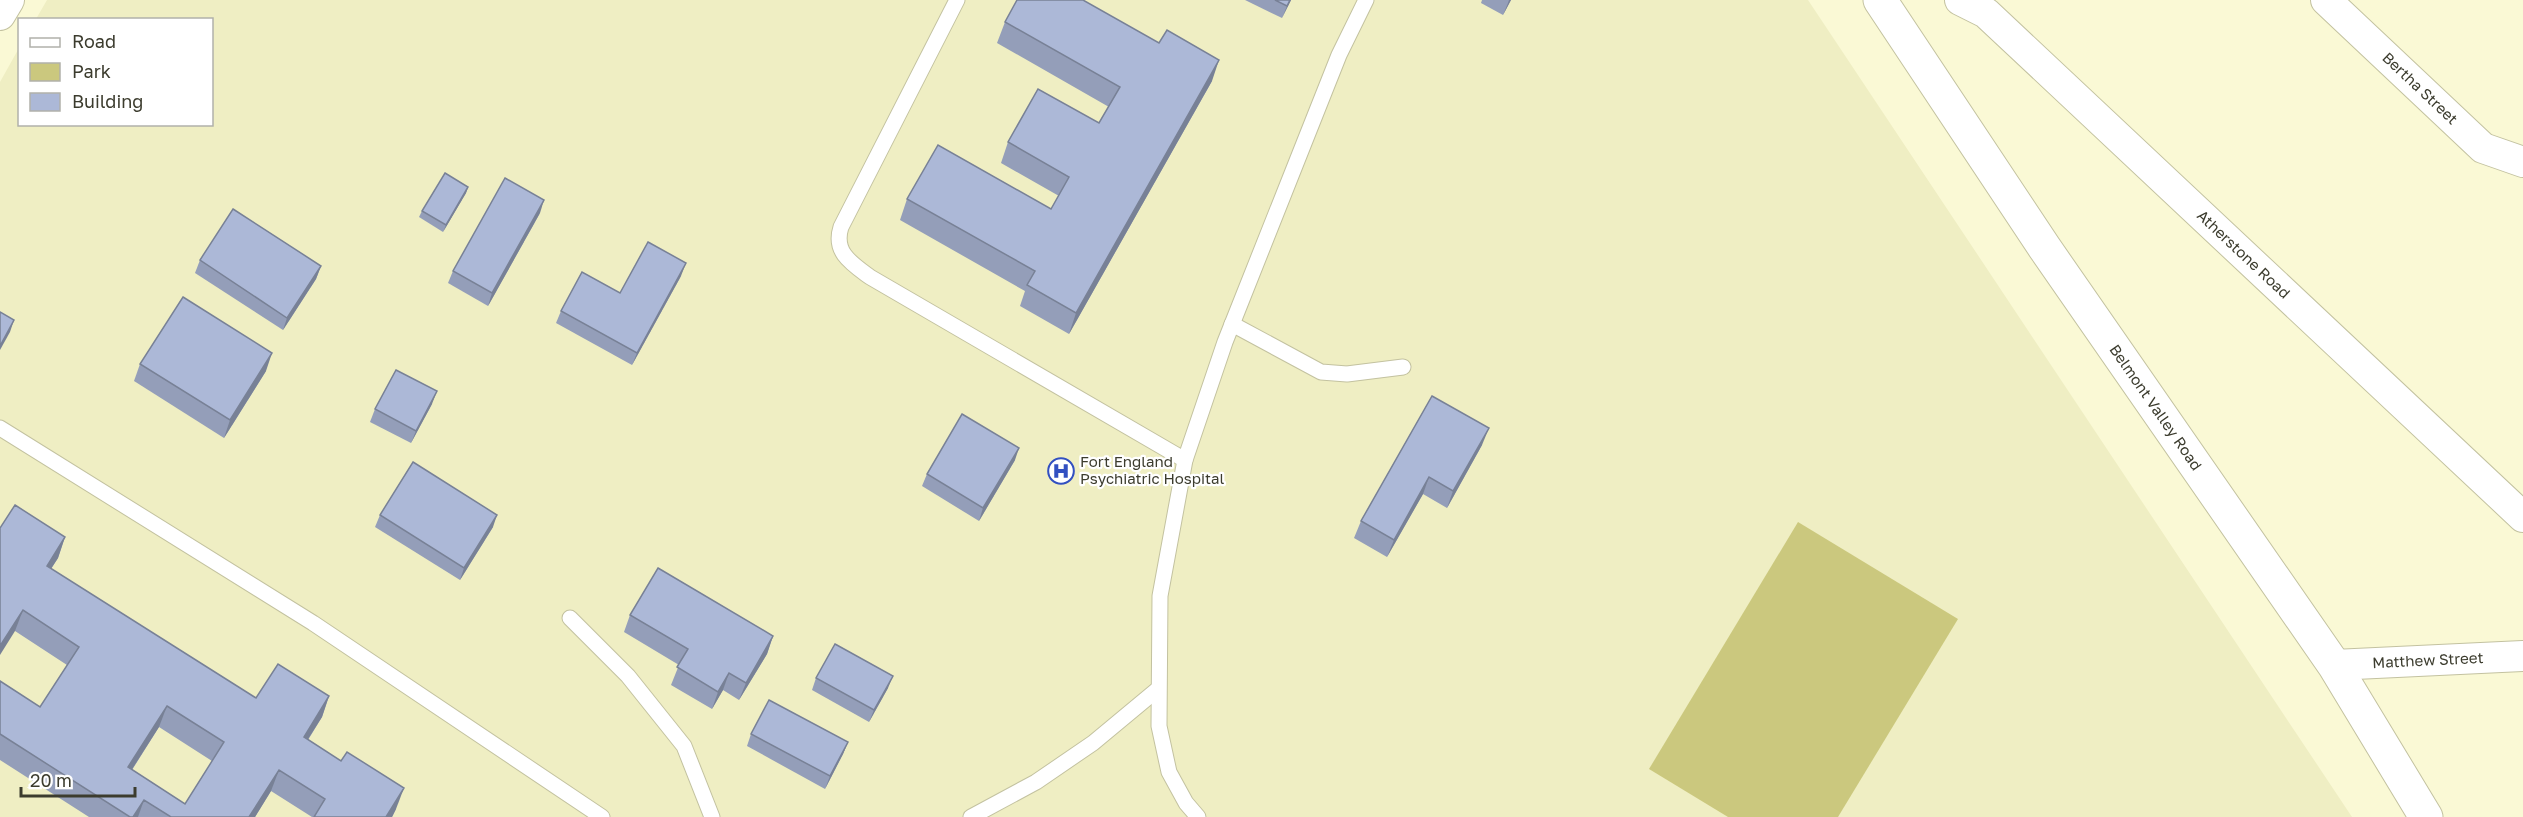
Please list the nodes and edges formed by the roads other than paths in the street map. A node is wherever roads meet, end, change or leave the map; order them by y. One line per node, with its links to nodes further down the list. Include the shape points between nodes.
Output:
1 (9, 0): 7 (street)
2 (957, 0): 12 (lane, via 841,226 839,249 850,263 870,277)
3 (1365, 0): 9 (lane, via 1339,55)
4 (1880, 0): 16 (street, Belmont Valley Road, via 2044,247)
5 (1960, 0): 13 (street, Atherstone Road, via 1986,13)
6 (2326, 0): 8 (street, Bertha Street, via 2483,148)
7 (0, 15)
8 (2523, 162)
9 (1232, 324): 10 (lane, via 1321,372 1347,374); 12 (lane)
10 (1402, 368)
11 (0, 428): 18 (lane, via 313,623)
12 (1185, 459): 17 (lane, via 1160,596)
13 (2523, 517)
14 (570, 618): 19 (lane, via 628,676 684,746)
15 (2523, 656): 16 (street, Matthew Street)
16 (2334, 665): 22 (street, Belmont Valley Road)
17 (1158, 689): 20 (lane, via 1046,776); 21 (lane, via 1159,726 1169,772)
18 (602, 817)
19 (712, 817)
20 (970, 817)
21 (1198, 817)
22 (2426, 817)

